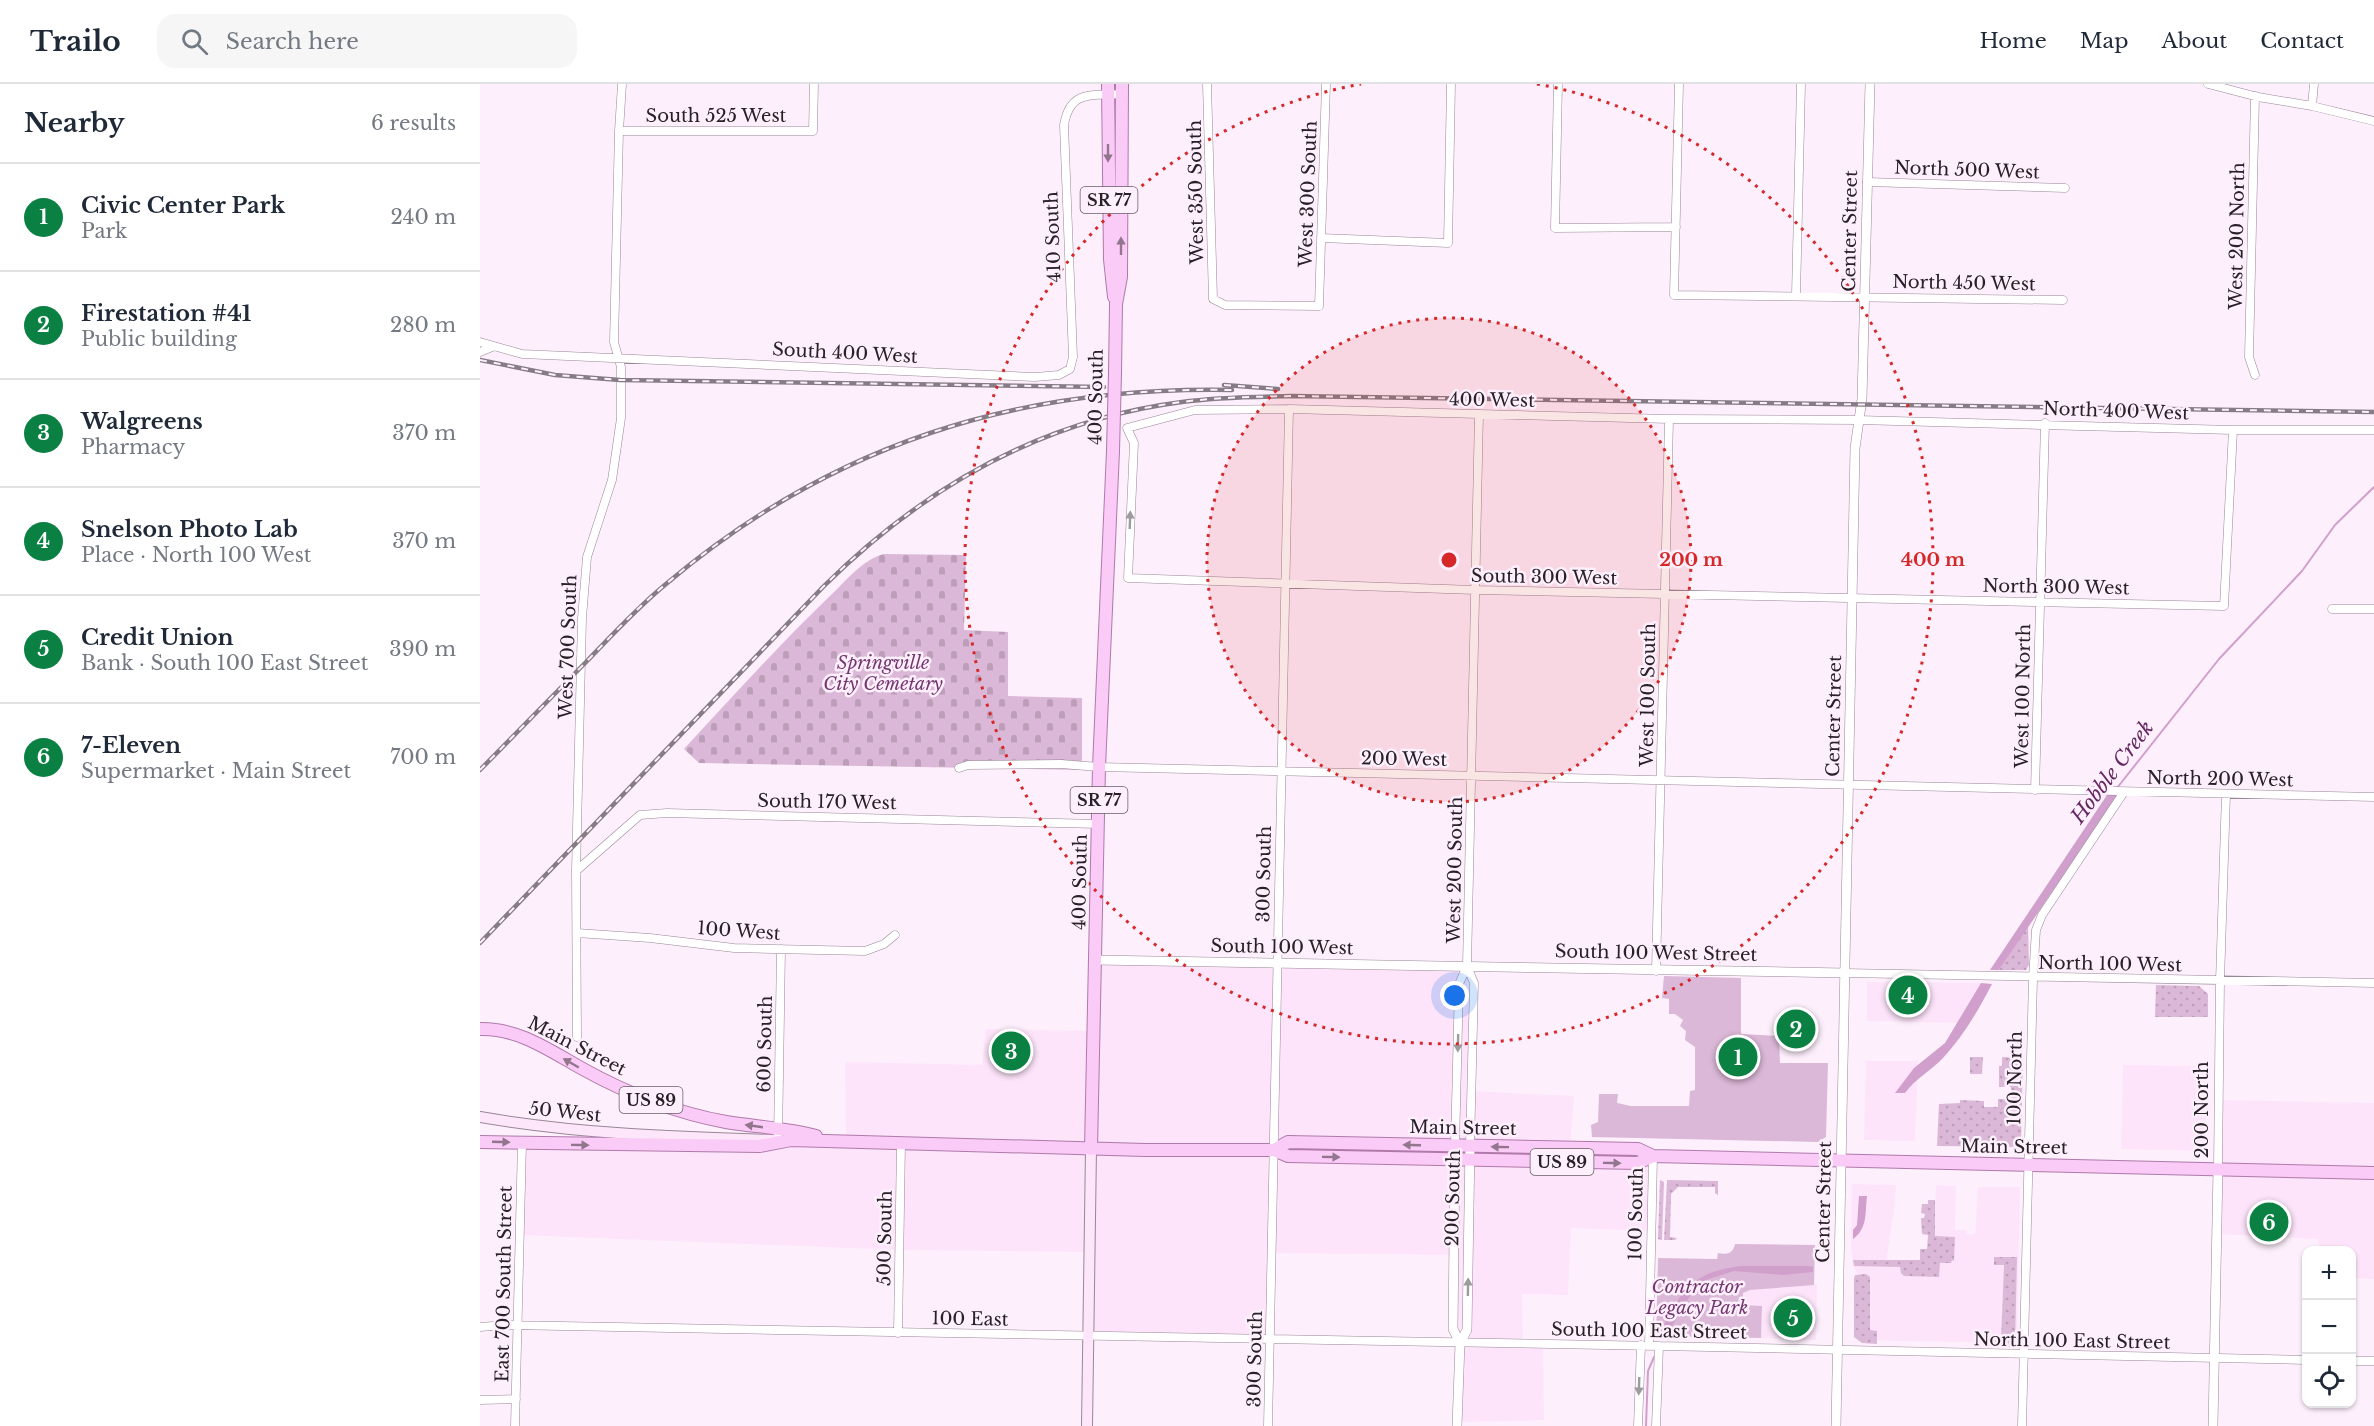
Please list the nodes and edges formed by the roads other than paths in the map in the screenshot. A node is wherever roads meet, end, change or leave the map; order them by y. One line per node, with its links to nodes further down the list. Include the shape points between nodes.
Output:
1 (622, 84): 17 (street, West 700 South)
2 (814, 84): 17 (street, South 525 West, via 813,131)
3 (1208, 84): 26 (street, West 350 South, via 1213,299 1225,305)
4 (1326, 84): 21 (street, West 300 South)
5 (1451, 84): 21 (street, via 1448,243)
6 (1558, 84): 20 (street, via 1555,228)
7 (1679, 84): 20 (street)
8 (1801, 84): 22 (street)
9 (1870, 84): 18 (street, Center Street)
10 (2208, 84): 14 (street)
11 (2314, 84): 15 (street)
12 (1108, 89): 13 (street); 25 (main road, 400 South / SR 77, one-way to 25, via 1110,277); 31 (street, 410 South, via 1081,96 1071,105 1064,125 1073,357)
13 (1122, 89): 25 (main road, 400 South / SR 77, one-way to 13, via 1121,277)
14 (2254, 96): 15 (street); 32 (street, West 200 North, via 2249,357)
15 (2312, 106): 16 (street)
16 (2374, 121)
17 (619, 132): 30 (street, West 700 South, via 614,342)
18 (1867, 182): 19 (street, North 500 West); 23 (street, Center Street)
19 (2065, 188)
20 (1676, 227): 22 (street, North 450 West, via 1674,295)
21 (1321, 238): 26 (street, West 300 South)
22 (1796, 296): 23 (street, North 450 West)
23 (1866, 296): 24 (street, North 450 West); 36 (street, Center Street)
24 (2063, 300)
25 (1116, 304): 49 (main road, 400 South / SR 77, bridge)
26 (1319, 306)
27 (480, 342): 28 (street, South 400 West)
28 (492, 347): 29 (street); 30 (street, South 400 West, via 522,354)
29 (480, 352)
30 (617, 358): 31 (street, South 400 West, via 1035,377 1059,375); 60 (street, West 700 South, via 621,367 621,418 612,480 587,557 582,618)
31 (1070, 369)
32 (2255, 375)
33 (1289, 409): 34 (street, 400 West); 38 (street, 400 West, via 1195,410); 42 (street, 300 South)
34 (1479, 414): 35 (street, 400 West); 43 (street, West 200 South)
35 (1670, 419): 36 (street, 400 West); 44 (street, West 100 South)
36 (1858, 420): 37 (street, North 400 West); 45 (street, Center Street)
37 (2045, 423): 39 (street, North 400 West); 46 (street, West 100 North)
38 (1127, 428): 41 (street, 400 South, one-way to 38, via 1134,443)
39 (2233, 430): 40 (street, North 400 West); 46 (street, North 300 West, via 2224,606)
40 (2374, 430)
41 (1128, 578): 42 (street, South 300 West)
42 (1285, 584): 43 (street, South 300 West); 51 (street, 300 South)
43 (1475, 590): 44 (street, South 300 West); 52 (street, West 200 South)
44 (1665, 594): 45 (street, South 300 West); 53 (street, West 100 South)
45 (1853, 598): 46 (street, North 300 West); 54 (street, Center Street)
46 (2040, 602): 55 (street, West 100 North)
47 (2332, 609): 48 (street)
48 (2374, 609)
49 (1099, 767): 50 (street, 200 West, via 1049,764); 51 (street, 200 West); 59 (main road, 400 South / SR 77)
50 (959, 768)
51 (1281, 771): 52 (street, 200 West); 65 (street, 300 South)
52 (1472, 776): 53 (street, 200 West); 66 (street, West 200 South)
53 (1661, 781): 54 (street, 200 West); 67 (street, West 100 South)
54 (1849, 784): 55 (street, North 200 West); 68 (street, Center Street)
55 (2035, 790): 56 (street, North 200 West)
56 (2124, 792): 57 (street, North 200 West); 69 (street, 100 North, via 2042,915 2036,930)
57 (2226, 794): 58 (street, North 200 West); 70 (street, 200 North)
58 (2374, 796)
59 (1099, 824): 60 (street, South 170 West, via 640,815); 64 (main road, 400 South / SR 77)
60 (576, 871): 61 (street, West 700 South)
61 (577, 933): 63 (street, 100 West); 73 (street, West 700 South)
62 (895, 935): 63 (street, 100 West, via 865,951)
63 (781, 949): 75 (street, 600 South)
64 (1096, 960): 65 (street, South 100 West); 81 (main road, 400 South / SR 77)
65 (1278, 964): 66 (street, South 100 West); 82 (street, 300 South)
66 (1467, 966): 67 (street, South 100 West Street); 79 (street, 200 South, one-way to 79, via 1459,984); 80 (street, 200 South, via 1474,983)
67 (1656, 971): 68 (street, South 100 West Street)
68 (1845, 973): 69 (street, North 100 West); 86 (street, Center Street)
69 (2033, 978): 70 (street, North 100 West); 87 (street, 100 North)
70 (2220, 981): 71 (street, North 100 West); 88 (street, 200 North)
71 (2374, 983)
72 (480, 1029): 75 (main road, Main Street / US 89, one-way to 72, via 671,1107 612,1084 526,1038)
73 (577, 1037)
74 (480, 1117): 75 (main road, 50 West, via 578,1131 651,1136)
75 (782, 1136): 77 (main road, Main Street / US 89, one-way to 75, via 768,1146); 78 (main road, Main Street / US 89, via 808,1134 832,1142)
76 (480, 1142): 77 (main road, Main Street / US 89, one-way to 77)
77 (522, 1143): 90 (street, East 700 South Street)
78 (901, 1143): 81 (main road, Main Street / US 89); 92 (street, 500 South)
79 (1455, 1146): 80 (main road, Main Street / US 89); 82 (main road, Main Street / US 89, one-way to 82, via 1288,1142); 84 (street, 200 South)
80 (1470, 1146): 83 (main road, Main Street / US 89, one-way to 80, via 1638,1149); 85 (street, 200 South)
81 (1091, 1149): 82 (main road, Main Street / US 89); 93 (main road, 400 South)
82 (1274, 1150): 84 (main road, Main Street / US 89, one-way to 84, via 1288,1156); 94 (street, 300 South)
83 (1653, 1156): 85 (main road, Main Street / US 89, one-way to 83, via 1638,1163); 86 (main road, Main Street / US 89); 96 (street, 100 South)
84 (1455, 1160): 85 (main road, Main Street / US 89); 95 (street, 200 South, via 1454,1329)
85 (1470, 1160): 95 (street, 200 South, one-way to 85, via 1467,1330)
86 (1841, 1162): 87 (main road, Main Street / US 89); 98 (street, Center Street)
87 (2029, 1166): 88 (main road, Main Street / US 89); 99 (street, 100 North)
88 (2218, 1169): 89 (main road, Main Street / US 89); 100 (street, 200 North)
89 (2374, 1173)
90 (518, 1326): 91 (street, 100 East); 92 (street, 100 East); 104 (street, East 700 South Street)
91 (480, 1327)
92 (898, 1333): 93 (street, 100 East)
93 (1088, 1336): 94 (street, 100 East); 107 (main road, 400 South)
94 (1270, 1340): 95 (street, 100 East); 108 (street, 300 South)
95 (1460, 1343): 96 (street, South 100 East Street); 109 (street)
96 (1645, 1345): 97 (street, South 100 East Street); 110 (street, 100 South, one-way to 110)
97 (1659, 1346): 98 (street, South 100 East Street); 111 (street)
98 (1837, 1350): 99 (street, North 100 East Street); 112 (street, Center Street)
99 (2024, 1354): 100 (street, North 100 East Street); 113 (street, 100 North)
100 (2214, 1359): 101 (street, North 100 East Street); 114 (street, 200 North)
101 (2302, 1360)
102 (2356, 1361): 103 (street)
103 (2374, 1361)
104 (516, 1399): 105 (street); 106 (street, East 700 South Street)
105 (480, 1400)
106 (515, 1426)
107 (1087, 1426)
108 (1268, 1426)
109 (1457, 1426)
110 (1638, 1426)
111 (1656, 1426)
112 (1836, 1426)
113 (2022, 1426)
114 (2213, 1426)

